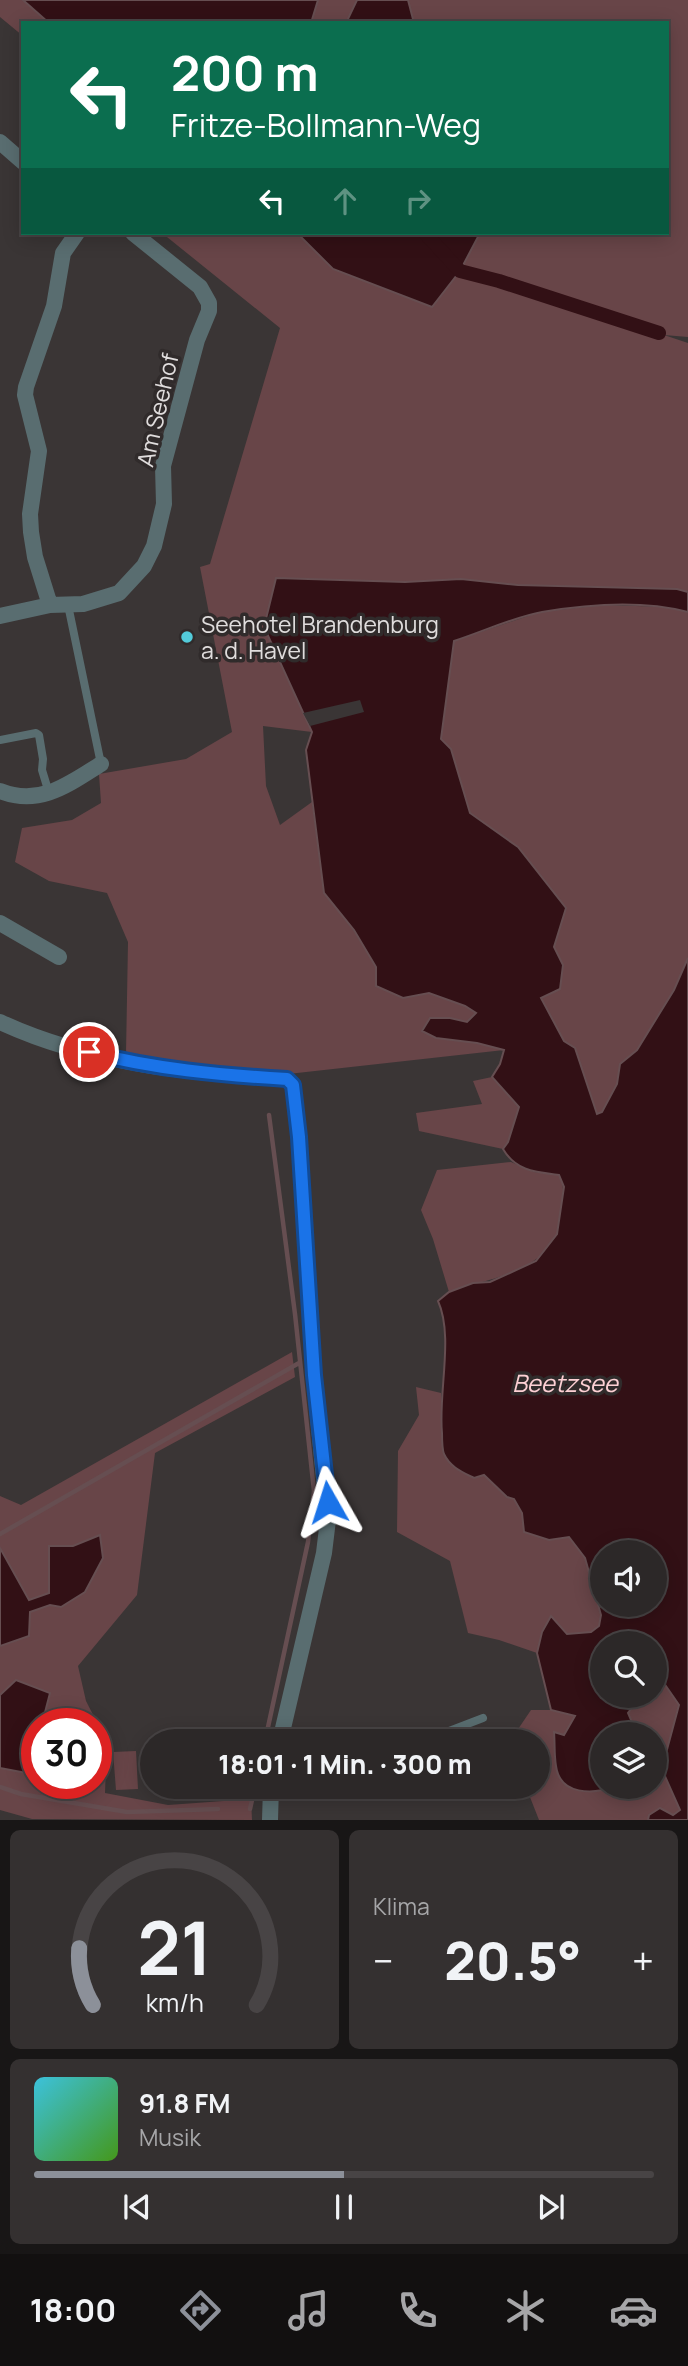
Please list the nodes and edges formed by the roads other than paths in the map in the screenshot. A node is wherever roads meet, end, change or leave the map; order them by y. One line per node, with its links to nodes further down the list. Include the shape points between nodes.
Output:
1 (0, 142): 2 (street)
2 (21, 160)
3 (76, 235): 6 (street, via 63,253 54,306 25,396 38,451 31,533)
4 (135, 235): 5 (street, Am Seehof, via 200,287 209,311 163,466 164,504 154,546 144,566 119,593)
5 (68, 604): 6 (street, Am Seehof); 9 (lane)
6 (50, 606): 7 (street, Am Seehof)
7 (0, 616)
8 (0, 740): 11 (lane, via 39,735)
9 (101, 764): 11 (street)
10 (0, 791): 11 (street, via 20,796)
11 (49, 793)
12 (0, 923): 13 (street)
13 (59, 957)
14 (0, 1022): 16 (street, via 68,1047 129,1062 213,1075 287,1079 293,1085 328,1520)
15 (483, 1718): 17 (lane)
16 (283, 1729)
17 (455, 1729)
18 (271, 1799): 19 (street)
19 (270, 1820)

